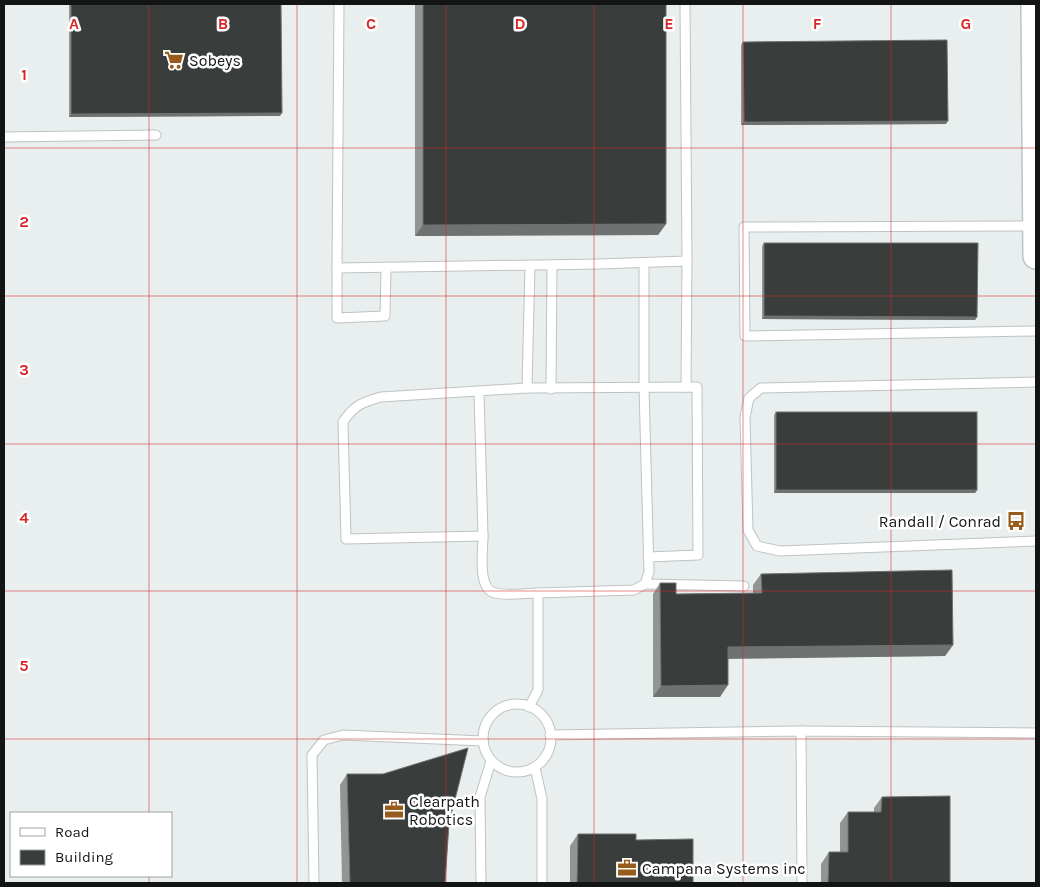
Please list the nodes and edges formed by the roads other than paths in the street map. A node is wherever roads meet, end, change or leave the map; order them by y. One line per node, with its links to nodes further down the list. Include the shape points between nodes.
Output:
1 (339, 4): 15 (lane)
2 (685, 4): 10 (lane)
3 (1034, 4): 6 (street)
4 (156, 135): 5 (lane)
5 (4, 137)
6 (1036, 152): 7 (street)
7 (1036, 197): 8 (street)
8 (1036, 226): 9 (street); 16 (lane, via 744,227 744,336)
9 (1036, 256)
10 (687, 261): 11 (lane); 18 (lane)
11 (644, 263): 13 (lane); 20 (lane)
12 (530, 265): 13 (lane); 14 (lane); 19 (lane)
13 (552, 265): 21 (lane)
14 (386, 267): 15 (lane); 15 (lane, via 385,316 337,318)
15 (337, 268)
16 (1036, 331)
17 (1036, 382): 24 (lane, via 761,388 749,398 745,417 748,530 757,546 780,551)
18 (686, 387): 20 (lane); 25 (lane, via 697,387 698,554)
19 (527, 388): 21 (lane); 22 (lane)
20 (644, 388): 21 (lane); 25 (lane)
21 (550, 389)
22 (479, 392): 23 (lane); 23 (lane, via 381,397 360,403 348,414 343,422 346,539)
23 (483, 536): 28 (lane, via 483,581 487,588 494,593)
24 (1036, 541)
25 (648, 557): 26 (lane, via 649,572)
26 (644, 584): 27 (lane); 28 (lane, via 634,590)
27 (744, 586)
28 (538, 594): 29 (lane, via 538,690)
29 (529, 707): 32 (lane, via 547,723); 33 (lane, via 517,704 498,710 484,729)
30 (801, 731): 31 (lane); 32 (lane); 39 (lane)
31 (1036, 733)
32 (550, 735): 35 (lane, via 547,753)
33 (483, 740): 34 (lane); 36 (lane, via 343,735 324,740 312,755)
34 (491, 761): 35 (lane, via 513,772); 37 (lane, via 480,797)
35 (535, 767): 38 (lane, via 542,799)
36 (314, 883)
37 (481, 883)
38 (542, 883)
39 (802, 883)

